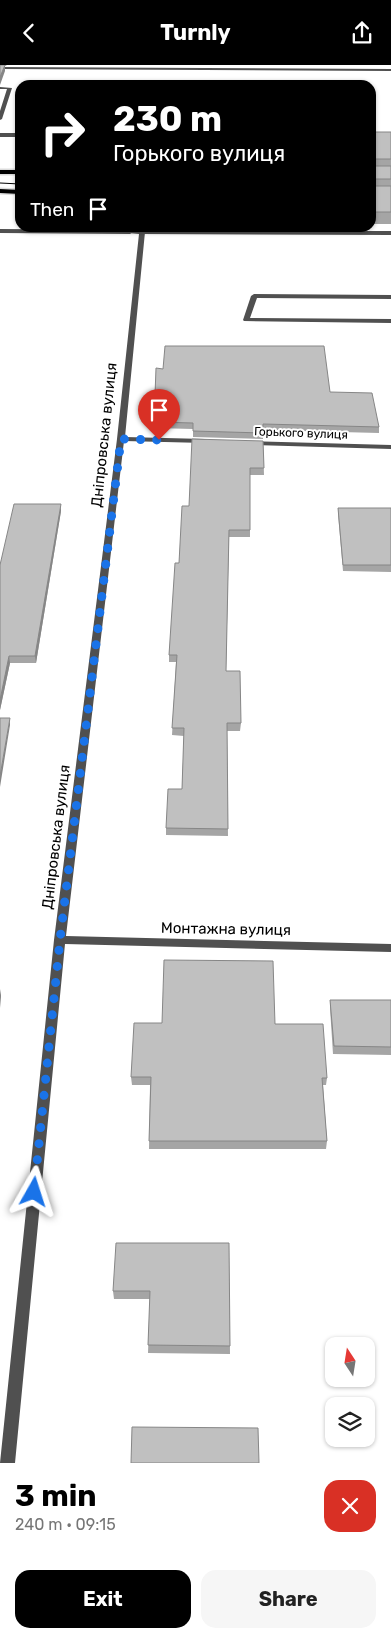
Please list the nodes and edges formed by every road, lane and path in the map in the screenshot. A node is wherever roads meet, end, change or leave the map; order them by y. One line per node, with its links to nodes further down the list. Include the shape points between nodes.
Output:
1 (0, 69): 2 (street)
2 (391, 70)
3 (0, 88): 4 (street, via 10,88)
4 (0, 119)
5 (0, 135): 6 (street)
6 (15, 135)
7 (0, 172): 8 (main road)
8 (15, 172)
9 (0, 191): 10 (main road)
10 (15, 191)
11 (0, 231): 12 (street)
12 (15, 231)
13 (142, 232): 14 (street); 17 (street, Дніпровська вулиця)
14 (391, 233)
15 (391, 297): 16 (street, via 254,296 246,320)
16 (391, 321)
17 (121, 439): 18 (street); 21 (street, Дніпровська вулиця)
18 (217, 442)
19 (246, 443): 20 (street, Горького вулиця)
20 (391, 447)
21 (60, 940): 22 (street, Монтажна вулиця); 23 (street, Дніпровська вулиця)
22 (391, 948)
23 (7, 1463)

